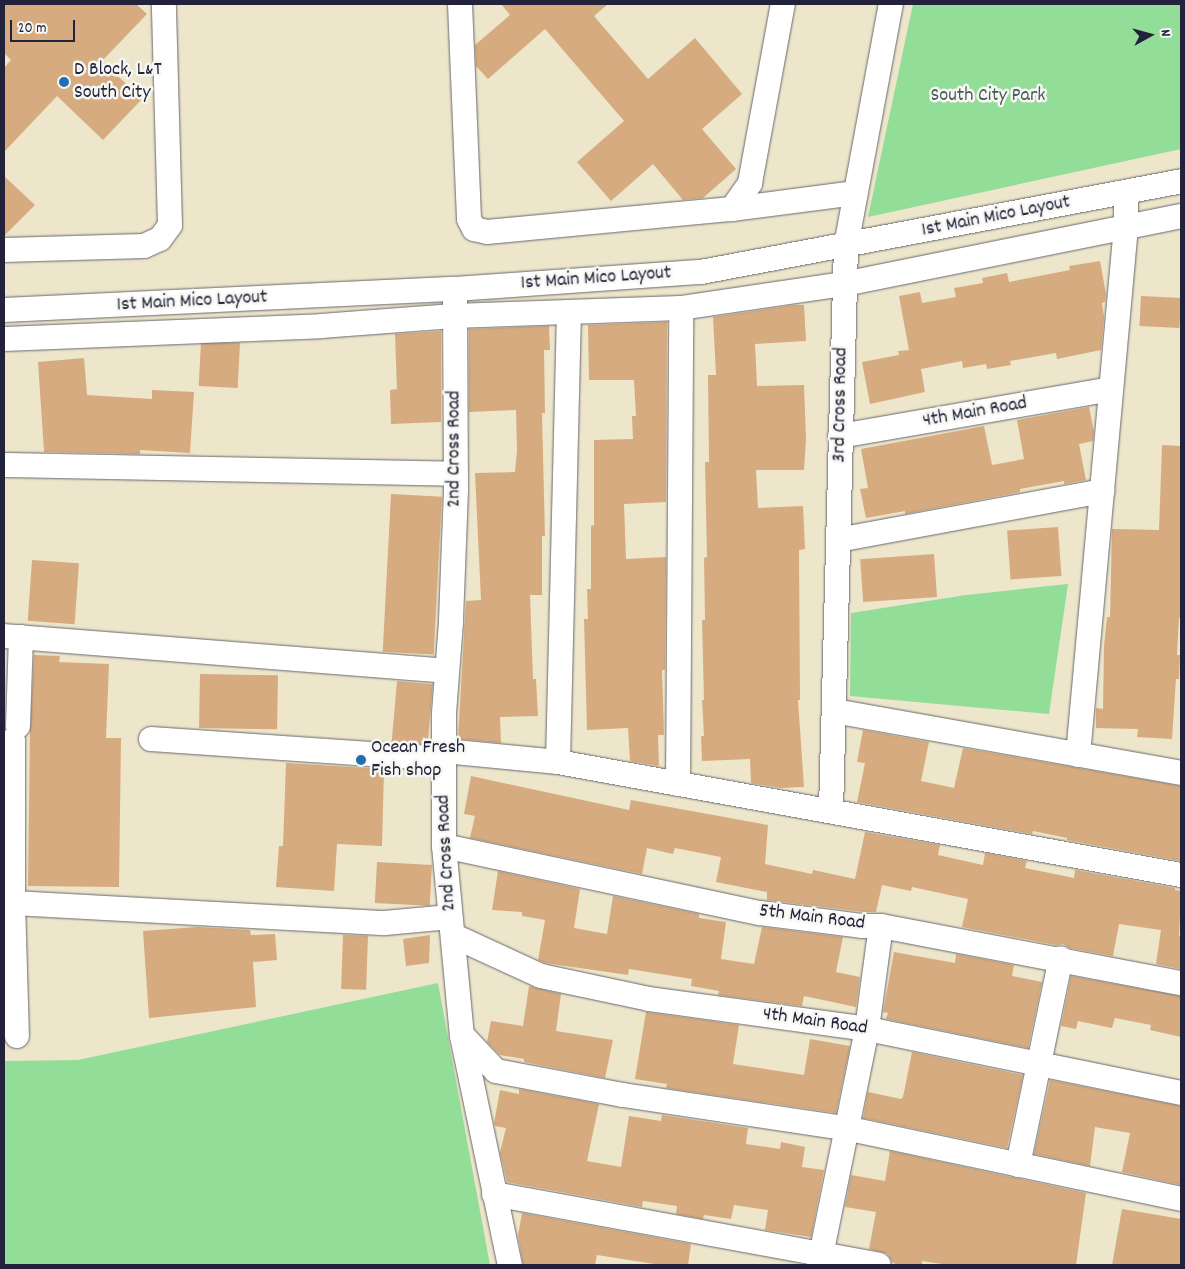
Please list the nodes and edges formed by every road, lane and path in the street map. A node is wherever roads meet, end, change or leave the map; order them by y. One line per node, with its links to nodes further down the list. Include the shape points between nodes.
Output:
1 (164, 4): 12 (street, via 170,225 160,239 144,246)
2 (460, 4): 8 (street, via 469,218 474,229 487,232)
3 (783, 4): 8 (street, via 750,183)
4 (891, 4): 6 (street, 3rd Cross Road)
5 (1181, 181): 7 (street, 1st Main Mico Layout)
6 (855, 192): 8 (street); 11 (street, 3rd Cross Road)
7 (1126, 192): 10 (street); 11 (street, 1st Main Mico Layout)
8 (732, 210)
9 (1181, 216): 10 (street, 1st Main Mico Layout)
10 (1126, 227): 13 (street, 1st Main Mico Layout); 20 (street)
11 (846, 246): 13 (street, 3rd Cross Road); 14 (street, 1st Main Mico Layout, via 701,272)
12 (4, 250)
13 (844, 284): 15 (street, 1st Main Mico Layout); 21 (street, 3rd Cross Road)
14 (455, 289): 16 (street, 1st Main Mico Layout); 18 (street, 2nd Cross Road)
15 (681, 308): 17 (street, 1st Main Mico Layout); 34 (street)
16 (4, 310)
17 (569, 313): 18 (street, 1st Main Mico Layout); 32 (street)
18 (454, 316): 19 (street, 1st Main Mico Layout, via 321,326); 23 (street, 2nd Cross Road)
19 (4, 339)
20 (1111, 389): 21 (street, 4th Main Road); 24 (street)
21 (840, 436): 25 (street, 3rd Cross Road)
22 (4, 465): 23 (street)
23 (456, 474): 27 (street, 2nd Cross Road)
24 (1102, 491): 25 (street); 31 (street)
25 (838, 540): 28 (street, 3rd Cross Road)
26 (13, 636): 27 (street); 38 (street)
27 (447, 671): 30 (street, 2nd Cross Road)
28 (834, 711): 31 (street); 35 (street, 3rd Cross Road)
29 (151, 739): 30 (street)
30 (443, 755): 32 (street); 36 (street, 2nd Cross Road)
31 (1078, 755): 33 (street)
32 (558, 762): 34 (street)
33 (1181, 769)
34 (678, 784): 35 (street)
35 (832, 812): 37 (street)
36 (444, 846): 39 (street, 2nd Cross Road); 40 (street, 5th Main Road, via 760,913)
37 (1181, 875)
38 (13, 903): 39 (street); 44 (street)
39 (452, 926): 43 (street, 4th Main Road, via 541,976 650,999); 45 (street, 2nd Cross Road)
40 (881, 926): 41 (street, 5th Main Road); 43 (street)
41 (1061, 958): 42 (street, 5th Main Road); 46 (street)
42 (1181, 982)
43 (867, 1029): 46 (street, 4th Main Road); 48 (street)
44 (17, 1036)
45 (462, 1036): 48 (street, via 496,1071); 50 (street, 2nd Cross Road)
46 (1040, 1064): 47 (street, 4th Main Road); 49 (street)
47 (1181, 1093)
48 (845, 1128): 49 (street); 52 (street)
49 (1018, 1165): 51 (street)
50 (494, 1194): 52 (street); 53 (street, 2nd Cross Road)
51 (1181, 1199)
52 (820, 1260): 54 (street)
53 (510, 1265)
54 (879, 1265)

